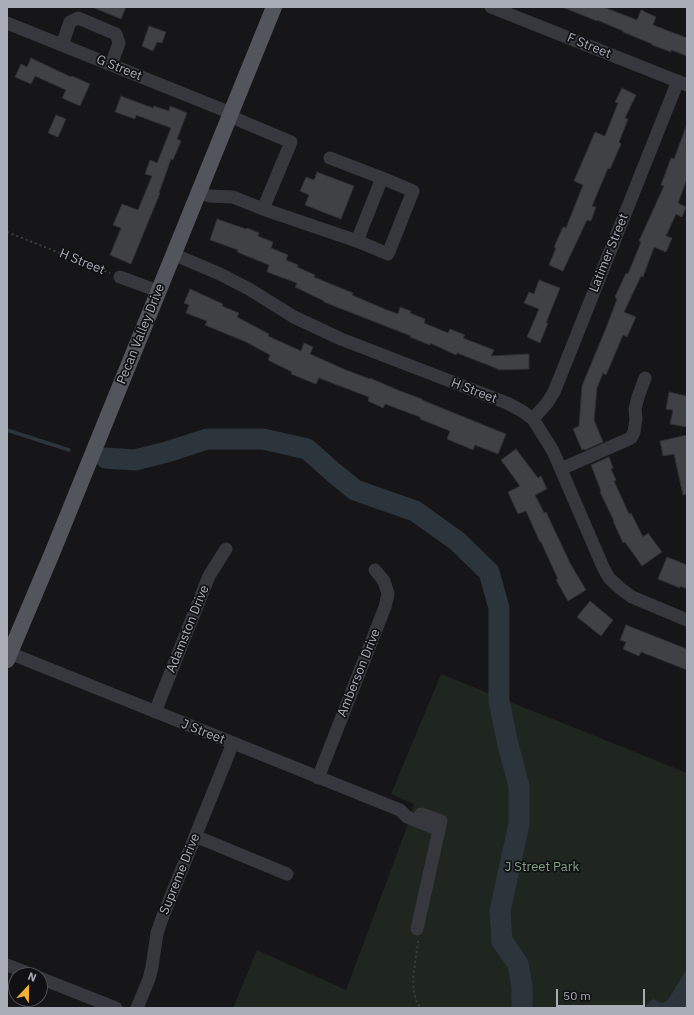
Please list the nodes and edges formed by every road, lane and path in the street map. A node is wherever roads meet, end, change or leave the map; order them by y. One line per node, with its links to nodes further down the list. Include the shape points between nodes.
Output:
1 (274, 7): 7 (main road, Pecan Valley Drive)
2 (491, 7): 6 (street, F Street)
3 (7, 23): 4 (street, G Street)
4 (62, 45): 5 (street, G Street); 5 (street, via 70,22 78,18 116,34 119,43)
5 (111, 65): 7 (street, G Street)
6 (682, 83): 18 (street, Latimer Street, via 554,392)
7 (231, 113): 10 (main road, Pecan Valley Drive); 11 (street, G Street, via 241,121 291,142)
8 (330, 158): 9 (street)
9 (382, 178): 13 (street); 13 (street, via 413,191 388,254)
10 (199, 191): 11 (street, via 209,196 233,197); 14 (main road, Pecan Valley Drive)
11 (263, 209): 13 (street)
12 (7, 232): 15 (path, H Street)
13 (357, 241)
14 (173, 254): 16 (main road, Pecan Valley Drive); 18 (street, H Street, via 220,274 294,317 341,339 507,403)
15 (120, 277): 16 (street, H Street)
16 (158, 291): 23 (main road, Pecan Valley Drive)
17 (645, 378): 19 (street, via 635,409 636,419 631,438)
18 (533, 419): 19 (street, H Street, via 553,451)
19 (560, 469): 22 (street, H Street, via 609,578 632,597)
20 (226, 549): 24 (street, Adamston Drive, via 209,576)
21 (375, 570): 26 (street, Amberson Drive, via 384,581 388,594 385,607)
22 (687, 620)
23 (8, 655): 24 (street, J Street)
24 (155, 712): 25 (street, J Street)
25 (233, 743): 26 (street, J Street); 27 (street, Supreme Drive)
26 (318, 778): 29 (street, J Street, via 400,810 408,817 440,826)
27 (195, 836): 28 (street); 32 (street, Supreme Drive, via 157,933 149,979)
28 (288, 874)
29 (416, 929): 33 (path, via 418,934 413,978 414,992)
30 (48, 981): 31 (street)
31 (116, 1008)
32 (137, 1008)
33 (421, 1008)

